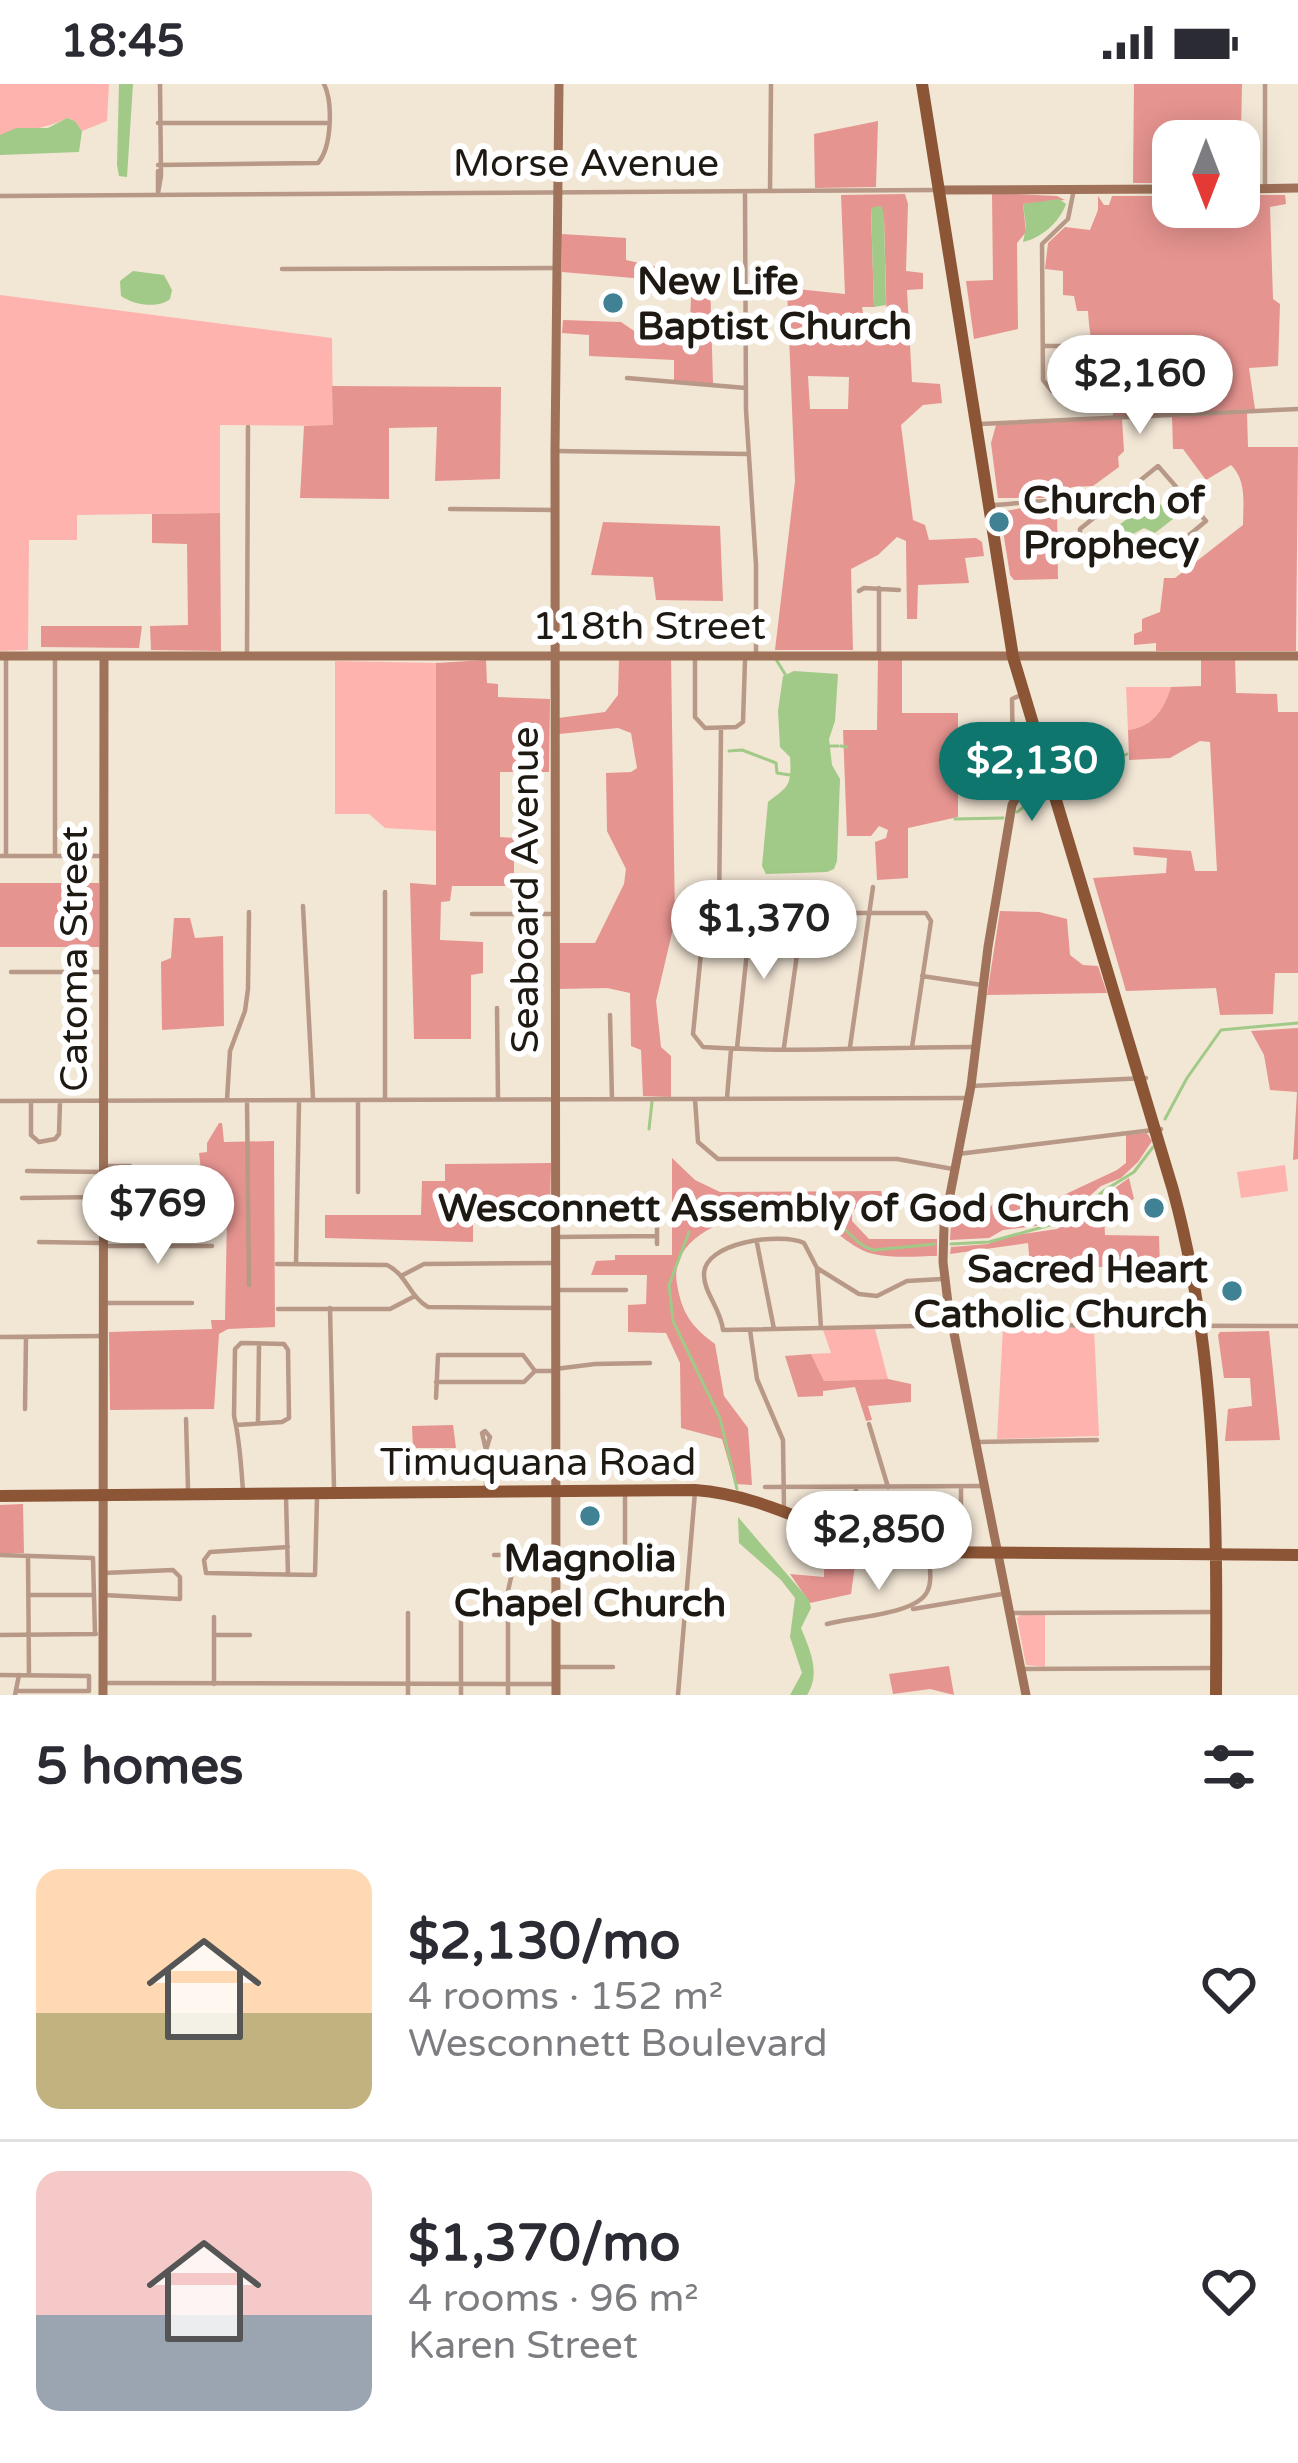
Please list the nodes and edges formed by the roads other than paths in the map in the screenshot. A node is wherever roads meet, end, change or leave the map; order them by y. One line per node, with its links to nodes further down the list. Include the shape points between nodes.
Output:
1 (160, 84): 7 (street)
2 (324, 84): 8 (street)
3 (559, 84): 20 (street, Seaboard Avenue)
4 (772, 84): 18 (street)
5 (926, 84): 9 (main road); 10 (main road)
6 (1265, 84): 13 (street)
7 (158, 123): 8 (street); 11 (street)
8 (328, 123): 11 (street, via 327,151 312,165)
9 (931, 133): 10 (main road); 17 (main road)
10 (942, 148): 17 (main road)
11 (158, 168): 21 (street)
12 (1260, 188): 13 (street)
13 (1264, 188): 14 (street)
14 (1298, 188)
15 (1074, 189): 16 (street, Morse Avenue); 17 (street, Morse Avenue); 26 (street, via 1068,219 1042,244)
16 (1152, 189)
17 (944, 190): 18 (street, Morse Avenue); 31 (main road)
18 (770, 191): 19 (street, Morse Avenue)
19 (745, 192): 20 (street, Morse Avenue); 28 (street)
20 (557, 193): 21 (street, Morse Avenue); 23 (street, Seaboard Avenue)
21 (158, 195): 22 (street, Morse Avenue)
22 (0, 196)
23 (556, 268): 24 (street); 33 (street, Seaboard Avenue)
24 (282, 269)
25 (1076, 342): 26 (street)
26 (1043, 346): 29 (street, via 1047,388)
27 (627, 378): 28 (street)
28 (747, 388): 34 (street)
29 (1089, 388)
30 (1298, 410): 31 (street)
31 (978, 423): 37 (main road); 37 (main road)
32 (248, 427): 45 (street)
33 (554, 451): 34 (street); 36 (street, Seaboard Avenue)
34 (748, 454): 48 (street, via 757,566)
35 (450, 509): 36 (street)
36 (554, 510): 46 (street, Seaboard Avenue)
37 (992, 510): 38 (street, via 1068,500); 50 (main road)
38 (1095, 515): 38 (street, via 1158,466 1207,521 1164,556 1080,557 1080,529)
39 (879, 588): 40 (street); 41 (street); 49 (street)
40 (899, 590)
41 (859, 591)
42 (3, 656): 43 (street, 118th Street); 57 (street)
43 (55, 656): 44 (street, 118th Street); 58 (street)
44 (104, 656): 45 (street, 118th Street); 59 (street, Catoma Street)
45 (247, 656): 46 (street, 118th Street)
46 (555, 656): 47 (street, 118th Street); 70 (street, Seaboard Avenue)
47 (695, 656): 48 (street, 118th Street); 54 (street, via 695,717 698,725)
48 (750, 656): 49 (street, 118th Street); 54 (street, via 745,717 740,726)
49 (879, 656): 50 (street, 118th Street)
50 (1016, 656): 51 (street, 118th Street); 52 (main road); 53 (main road)
51 (1298, 656)
52 (1022, 694): 53 (main road); 55 (street, via 1012,699)
53 (1031, 713): 56 (main road)
54 (721, 728): 66 (street)
55 (1013, 759)
56 (1048, 768): 60 (main road); 76 (street, via 1025,782 1012,805)
57 (3, 856): 58 (street)
58 (55, 856): 59 (street)
59 (104, 856): 72 (street, Catoma Street)
60 (1080, 873): 71 (main road); 74 (main road)
61 (873, 887): 65 (street)
62 (386, 892): 97 (street)
63 (303, 906): 95 (street)
64 (249, 912): 92 (street, via 248,989 230,1051)
65 (869, 912): 68 (street); 75 (street, via 929,916); 81 (street)
66 (719, 913): 67 (street); 84 (street, via 707,919 693,1034 708,1048)
67 (751, 913): 68 (street); 84 (street)
68 (803, 913): 80 (street)
69 (472, 914): 70 (street)
70 (555, 914): 88 (street, Seaboard Avenue)
71 (1097, 939): 74 (main road); 79 (main road)
72 (104, 971): 73 (street); 101 (street, Catoma Street)
73 (11, 972)
74 (1114, 974): 79 (main road)
75 (922, 976): 76 (street); 82 (street)
76 (982, 985): 83 (street)
77 (497, 1008): 87 (street)
78 (610, 1015): 89 (street)
79 (1125, 1020): 85 (main road)
80 (784, 1047): 81 (street); 84 (street)
81 (850, 1047): 82 (street)
82 (912, 1047): 83 (street)
83 (976, 1047): 86 (street)
84 (735, 1048): 91 (street)
85 (1142, 1078): 86 (street); 102 (main road)
86 (970, 1092): 91 (street); 103 (street)
87 (498, 1099): 88 (street); 97 (street)
88 (555, 1099): 89 (street); 111 (street, Seaboard Avenue)
89 (611, 1099): 90 (street)
90 (695, 1099): 91 (street); 104 (street, via 698,1142 718,1159 897,1159)
91 (727, 1099)
92 (227, 1100): 93 (street); 101 (street)
93 (247, 1100): 94 (street); 124 (street)
94 (299, 1100): 95 (street); 118 (street)
95 (313, 1100): 96 (street)
96 (358, 1100): 97 (street); 107 (street)
97 (386, 1100)
98 (0, 1101): 99 (street)
99 (31, 1101): 100 (street); 100 (street, via 31,1137 39,1142 58,1137)
100 (60, 1101): 101 (street)
101 (104, 1101): 106 (street, Catoma Street)
102 (1158, 1130): 103 (street); 134 (main road)
103 (958, 1154): 104 (street)
104 (955, 1170): 122 (street)
105 (27, 1171): 106 (street)
106 (104, 1171): 108 (street, Catoma Street)
107 (358, 1192)
108 (104, 1197): 109 (street); 114 (street, Catoma Street)
109 (22, 1198)
110 (657, 1225): 111 (street, via 657,1240)
111 (555, 1237): 116 (street, Seaboard Avenue)
112 (39, 1242): 114 (street)
113 (758, 1243): 119 (street, via 800,1240); 137 (street); 138 (street, via 718,1250 706,1264 723,1330)
114 (104, 1245): 115 (street); 128 (street, Catoma Street)
115 (212, 1246)
116 (556, 1263): 120 (street, via 424,1264); 125 (street, Seaboard Avenue)
117 (277, 1264): 118 (street)
118 (296, 1264): 120 (street, via 380,1264)
119 (817, 1268): 121 (street); 123 (street)
120 (401, 1276): 127 (street)
121 (829, 1278): 122 (street, via 871,1296 907,1281); 123 (street)
122 (945, 1279): 133 (street)
123 (820, 1284): 136 (street)
124 (249, 1285)
125 (556, 1290): 126 (street); 130 (street, Seaboard Avenue)
126 (626, 1290)
127 (415, 1296): 130 (street, via 433,1308); 132 (street, via 390,1309)
128 (104, 1303): 129 (street); 140 (street, Catoma Street)
129 (192, 1303)
130 (556, 1308): 145 (street, Seaboard Avenue)
131 (278, 1309): 132 (street)
132 (330, 1309): 169 (street)
133 (953, 1325): 134 (street); 136 (street); 155 (street)
134 (1206, 1325): 135 (street); 148 (main road); 148 (main road)
135 (1298, 1326)
136 (821, 1328): 137 (street)
137 (774, 1329): 138 (street)
138 (749, 1330): 161 (street, via 757,1379 783,1440)
139 (26, 1336): 140 (street); 141 (street); 149 (street)
140 (103, 1336): 171 (street, Catoma Street)
141 (0, 1337)
142 (260, 1343): 151 (street); 151 (street, via 287,1348 289,1418); 153 (street, via 235,1349)
143 (650, 1364): 145 (street)
144 (535, 1368): 145 (street); 146 (street, via 524,1382); 146 (street, via 523,1355 438,1355)
145 (555, 1369): 166 (street, Seaboard Avenue)
146 (436, 1382): 147 (street)
147 (436, 1398)
148 (1214, 1402): 186 (main road); 186 (main road, via 1220,1534)
149 (25, 1409)
150 (186, 1419): 172 (street)
151 (258, 1423): 153 (street)
152 (869, 1424): 159 (street)
153 (236, 1425): 170 (street)
154 (1096, 1440): 155 (street)
155 (977, 1442): 157 (street)
156 (486, 1450): 165 (street)
157 (986, 1486): 160 (street); 184 (street)
158 (765, 1487): 161 (street)
159 (887, 1487): 160 (street); 162 (street)
160 (961, 1487): 176 (street, via 957,1532)
161 (786, 1488): 162 (street); 174 (street)
162 (856, 1488): 177 (street)
163 (625, 1490): 164 (main road, Timuquana Road); 166 (main road, Timuquana Road); 188 (street)
164 (695, 1490): 174 (main road, Timuquana Road); 231 (street)
165 (486, 1491): 166 (main road, Timuquana Road); 169 (main road, Timuquana Road)
166 (556, 1491): 183 (street, Seaboard Avenue)
167 (286, 1493): 168 (main road, Timuquana Road); 170 (main road, Timuquana Road); 178 (street)
168 (316, 1493): 169 (main road, Timuquana Road); 190 (street, via 316,1573)
169 (334, 1493)
170 (243, 1494): 172 (main road, Timuquana Road)
171 (103, 1495): 172 (main road, Timuquana Road); 173 (main road, Timuquana Road); 189 (street, Catoma Street)
172 (188, 1495)
173 (0, 1496)
174 (784, 1508): 177 (main road, Timuquana Road)
175 (881, 1534): 176 (street)
176 (926, 1534): 179 (street)
177 (852, 1538): 179 (main road, Timuquana Road)
178 (288, 1547): 190 (street); 190 (street, via 210,1552 204,1560 209,1575)
179 (928, 1554): 184 (main road, Timuquana Road); 200 (street, via 929,1586 917,1602)
180 (0, 1555): 185 (street)
181 (494, 1555): 182 (street)
182 (515, 1555): 183 (street); 219 (street)
183 (556, 1555): 206 (street, Seaboard Avenue)
184 (1000, 1555): 186 (main road, Timuquana Road); 191 (street)
185 (28, 1556): 192 (street); 193 (street, via 90,1556)
186 (1212, 1556): 187 (main road, Timuquana Road); 196 (main road)
187 (1298, 1556)
188 (625, 1569)
189 (103, 1573): 193 (street, Catoma Street); 193 (street, via 173,1570 180,1599)
190 (288, 1575)
191 (1006, 1593): 194 (street); 195 (street)
192 (28, 1595): 193 (street); 201 (street)
193 (99, 1595): 202 (street, Catoma Street)
194 (913, 1609)
195 (1010, 1612): 196 (street); 209 (street)
196 (1217, 1612): 208 (main road)
197 (408, 1613): 217 (street)
198 (461, 1613): 218 (street)
199 (214, 1617): 204 (street)
200 (827, 1624)
201 (28, 1634): 202 (street); 203 (street); 211 (street)
202 (99, 1634): 221 (street, Catoma Street)
203 (0, 1635)
204 (214, 1635): 205 (street); 213 (street)
205 (250, 1635)
206 (556, 1667): 207 (street); 222 (street, Seaboard Avenue)
207 (613, 1667)
208 (1216, 1669): 209 (street); 233 (main road)
209 (1022, 1670): 232 (street)
210 (0, 1676): 220 (street)
211 (28, 1676): 220 (street); 223 (street, via 89,1676 89,1691)
212 (163, 1684): 213 (street); 221 (street); 224 (street)
213 (214, 1684): 214 (street)
214 (292, 1684): 215 (street); 225 (street)
215 (312, 1684): 216 (street); 226 (street)
216 (368, 1684): 217 (street); 227 (street)
217 (409, 1684): 218 (street); 228 (street)
218 (461, 1684): 219 (street); 229 (street)
219 (508, 1684): 222 (street); 230 (street)
220 (17, 1686): 223 (street)
221 (103, 1689)
222 (556, 1690)
223 (29, 1693)
224 (163, 1695)
225 (292, 1695)
226 (312, 1695)
227 (368, 1695)
228 (408, 1695)
229 (461, 1695)
230 (508, 1695)
231 (678, 1695)
232 (1026, 1695)
233 (1216, 1695)

